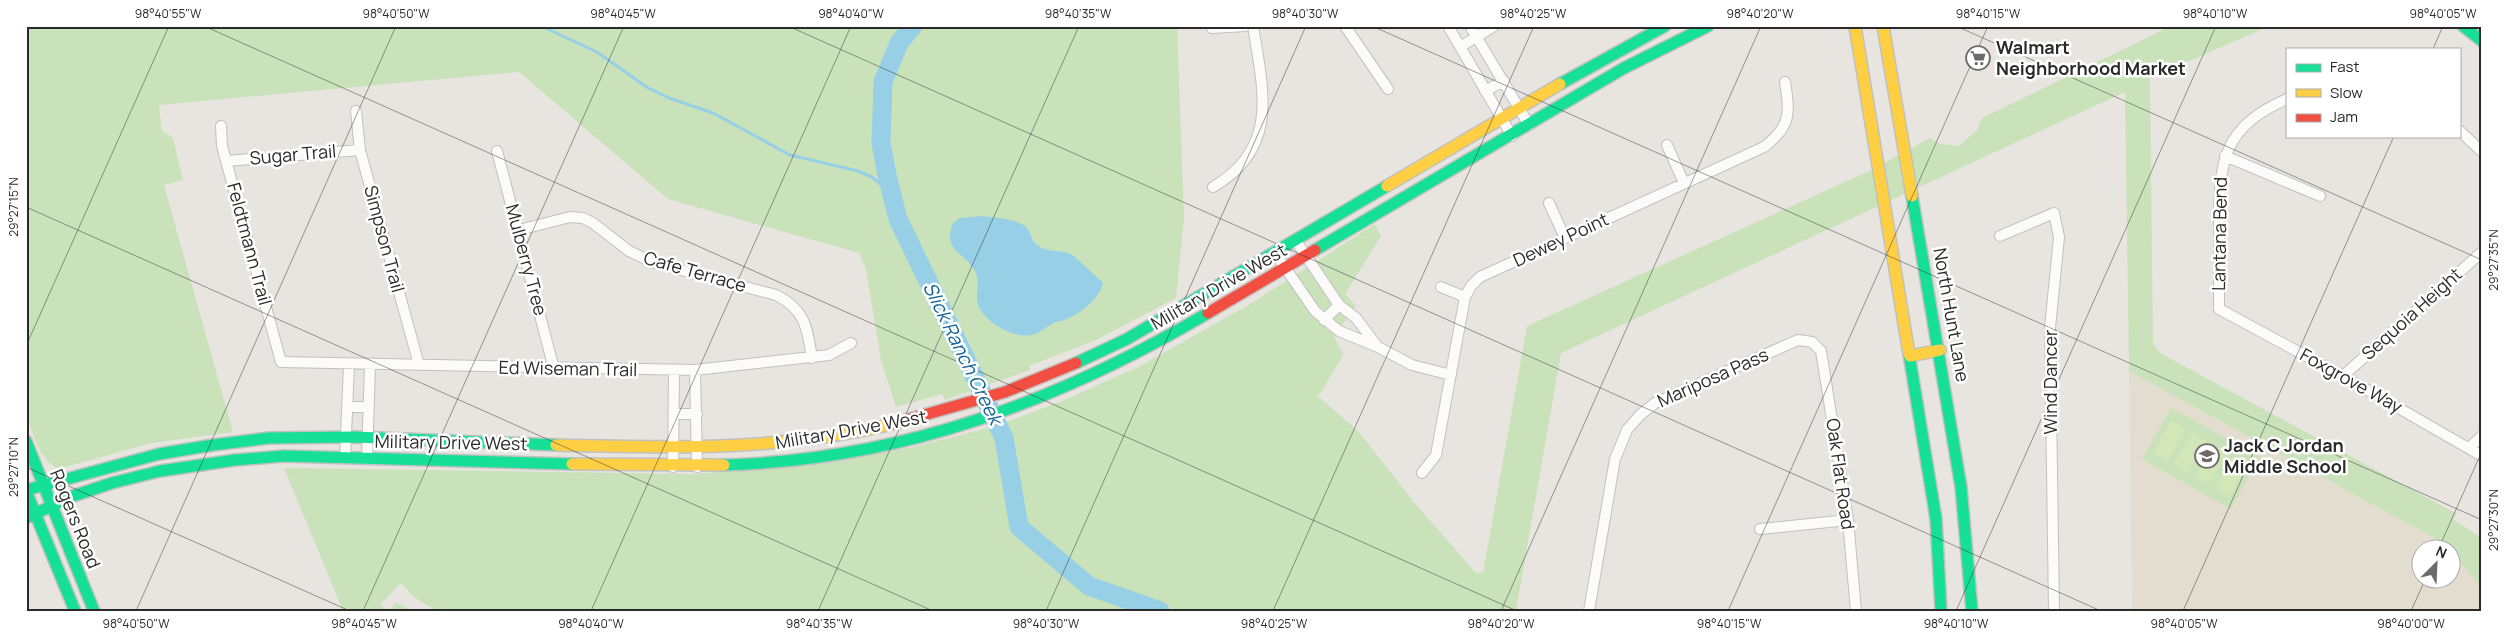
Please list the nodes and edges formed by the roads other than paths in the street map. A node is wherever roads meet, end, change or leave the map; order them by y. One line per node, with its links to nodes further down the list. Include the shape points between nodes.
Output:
1 (1245, 26): 12 (street)
2 (1252, 26): 35 (street, via 1263,88 1261,127 1244,162)
3 (1345, 26): 18 (street)
4 (1448, 26): 15 (street)
5 (1470, 26): 13 (street)
6 (1494, 26): 13 (street)
7 (1665, 26): 21 (main road, Military Drive West, via 1594,63)
8 (1708, 26): 24 (main road, Military Drive West, via 1624,68)
9 (1855, 26): 55 (main road)
10 (1883, 26): 54 (main road, North Hunt Lane)
11 (2463, 26): 14 (main road)
12 (1212, 28)
13 (1477, 36): 15 (street); 16 (street)
14 (2482, 41)
15 (1460, 47): 19 (street)
16 (1504, 81): 19 (street); 21 (street)
17 (1785, 82): 34 (street, Dewey Point, via 1789,107 1787,121 1779,135 1764,147)
18 (1388, 89)
19 (1486, 92): 23 (street)
20 (2286, 99): 32 (street, Lantana Bend, via 2250,120)
21 (1519, 109): 23 (main road, Military Drive West); 24 (street)
22 (356, 111): 29 (street, Simpson Trail)
23 (1503, 118): 27 (street); 41 (main road, Military Drive West)
24 (1529, 125): 27 (main road, Military Drive West)
25 (221, 126): 33 (street, Feldtmann Trail)
26 (2460, 131): 31 (street)
27 (1512, 136): 44 (main road, Military Drive West)
28 (1667, 145): 34 (street)
29 (360, 150): 33 (street, Sugar Trail); 60 (street, Simpson Trail)
30 (497, 151): 38 (street, Mulberry Tree)
31 (2482, 152)
32 (2225, 156): 36 (street); 49 (street, Lantana Bend, via 2219,193)
33 (226, 161): 57 (street, Feldtmann Trail)
34 (1684, 183): 40 (street, Dewey Point)
35 (1213, 187)
36 (2320, 196)
37 (1549, 203): 40 (street)
38 (519, 230): 56 (street, Cafe Terrace, via 570,217 583,218 629,252 654,263 776,295 790,302 800,313); 61 (street, Mulberry Tree)
39 (2000, 236): 95 (street, Wind Dancer, via 2054,213 2059,237 2050,328)
40 (1565, 238): 47 (street, Dewey Point, via 1480,277)
41 (1296, 241): 43 (main road, Military Drive West); 44 (street)
42 (2482, 252): 65 (street, Sequoia Height)
43 (1275, 253): 45 (street); 75 (main road, Military Drive West, via 1082,362 986,400 887,428 786,443)
44 (1306, 257): 45 (main road, Military Drive West); 48 (street)
45 (1285, 269): 50 (street); 81 (main road, Military Drive West, via 1154,345 1048,395 945,430 907,441 791,461)
46 (1441, 287): 47 (street)
47 (1465, 297): 64 (street, Dewey Point)
48 (1340, 305): 50 (street); 53 (street, via 1356,318)
49 (2218, 309): 65 (street, Foxgrove Way)
50 (1324, 320): 53 (street, via 1339,331)
51 (1812, 342): 87 (street, Oak Flat Road, via 1821,351); 91 (street, Mariposa Pass, via 1798,340 1655,403 1627,430 1616,459)
52 (850, 343): 56 (street, Ed Wiseman Trail, via 829,355)
53 (1378, 347): 64 (street, via 1412,365)
54 (1940, 350): 55 (main road); 94 (main road, North Hunt Lane, via 1961,487)
55 (1910, 356): 93 (main road, via 1936,519)
56 (812, 358): 63 (street, Ed Wiseman Trail)
57 (281, 362): 58 (street, Ed Wiseman Trail)
58 (349, 365): 59 (street, Ed Wiseman Trail); 66 (street)
59 (370, 365): 60 (street, Ed Wiseman Trail); 67 (street)
60 (419, 365): 61 (street, Ed Wiseman Trail)
61 (554, 369): 62 (street, Ed Wiseman Trail)
62 (674, 370): 63 (street, Ed Wiseman Trail); 68 (street)
63 (695, 370): 69 (street)
64 (1451, 374): 82 (street, Dewey Point, via 1436,455)
65 (2343, 376): 76 (street, Foxgrove Way)
66 (347, 407): 67 (street); 71 (street)
67 (368, 407): 72 (street)
68 (674, 414): 69 (street); 74 (street)
69 (696, 414): 75 (street)
70 (2482, 436): 76 (street)
71 (346, 439): 72 (main road, Military Drive West); 78 (street); 83 (main road, Military Drive West, via 243,440 171,451)
72 (368, 440): 74 (main road, Military Drive West); 79 (street)
73 (26, 441): 83 (main road, Rogers Road)
74 (674, 447): 75 (main road, Military Drive West); 80 (street)
75 (698, 447): 81 (street)
76 (2469, 448): 77 (street, Foxgrove Way)
77 (2482, 456)
78 (345, 458): 79 (main road, Military Drive West); 85 (main road, Military Drive West, via 284,456 184,467 100,486)
79 (367, 459): 80 (main road, Military Drive West)
80 (673, 466): 81 (main road, Military Drive West)
81 (697, 467)
82 (1422, 473)
83 (43, 485): 84 (main road, Military Drive West); 85 (main road, Rogers Road)
84 (26, 491): 86 (main road, Rogers Road)
85 (51, 506): 86 (main road, Military Drive West); 90 (main road, Rogers Road)
86 (31, 515): 89 (main road, Rogers Road)
87 (1848, 520): 88 (street); 92 (street, Oak Flat Road)
88 (1760, 529)
89 (75, 611)
90 (94, 611)
91 (1589, 611)
92 (1856, 611)
93 (1941, 611)
94 (1972, 611)
95 (2054, 611)

